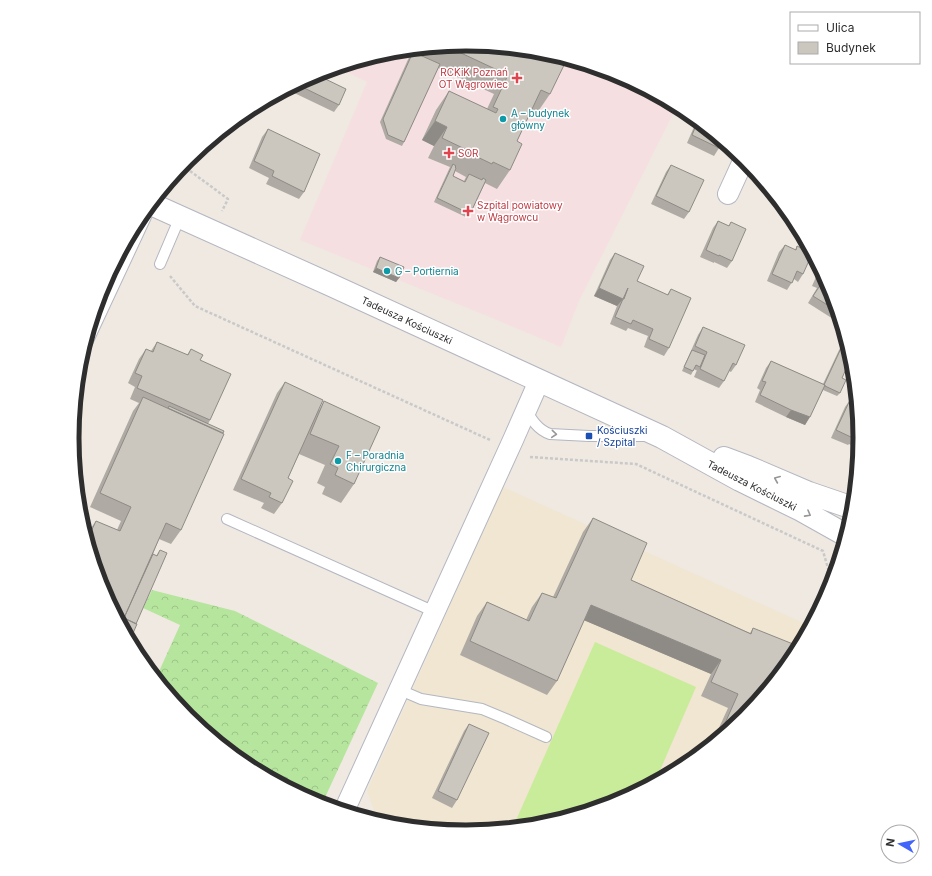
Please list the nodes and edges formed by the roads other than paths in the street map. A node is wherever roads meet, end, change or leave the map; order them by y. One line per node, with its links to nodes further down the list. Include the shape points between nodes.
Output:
1 (741, 165): 2 (street)
2 (728, 194)
3 (156, 206): 4 (main road, Tadeusza Kościuszki)
4 (180, 217): 6 (lane); 8 (main road, Tadeusza Kościuszki)
5 (137, 234): 7 (lane)
6 (160, 264)
7 (99, 317)
8 (539, 381): 9 (street); 10 (main road, Tadeusza Kościuszki)
9 (526, 410): 10 (lane, one-way to 10, via 537,426 550,434); 14 (street)
10 (662, 437): 11 (main road, Tadeusza Kościuszki, one-way to 10, via 748,467); 13 (main road, Tadeusza Kościuszki, one-way to 13, via 801,510)
11 (847, 507)
12 (227, 519): 14 (lane)
13 (840, 536)
14 (435, 612): 15 (street)
15 (400, 690): 16 (lane, via 421,699 482,710); 17 (street)
16 (546, 737)
17 (347, 806)

